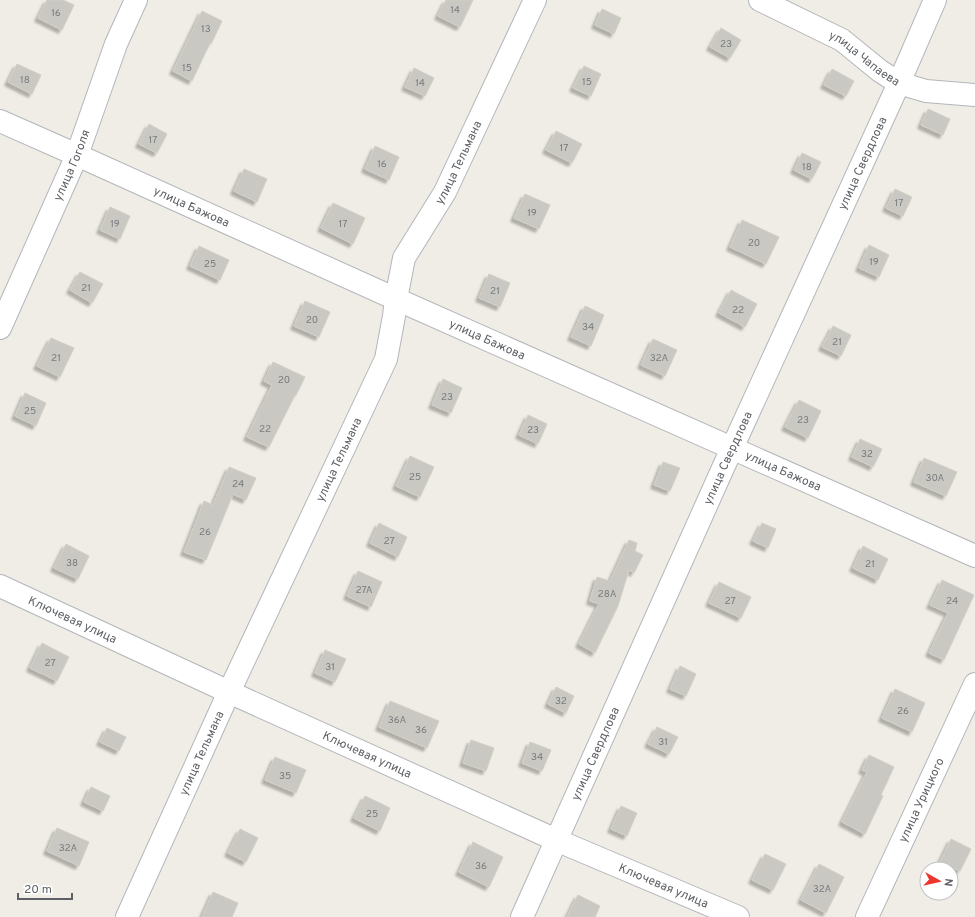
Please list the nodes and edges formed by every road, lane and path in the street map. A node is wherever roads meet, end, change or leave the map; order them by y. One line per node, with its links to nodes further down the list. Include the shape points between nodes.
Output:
1 (136, 0): 8 (street, улица Гоголя, via 116,44)
2 (535, 0): 9 (street, улица Тельмана, via 445,192 404,258)
3 (760, 0): 5 (street, улица Чапаева, via 842,40)
4 (935, 0): 5 (street, улица Свердлова)
5 (899, 83): 6 (street, улица Чапаева, via 926,91); 11 (street, улица Свердлова)
6 (975, 94)
7 (0, 122): 8 (street, улица Бажова)
8 (77, 155): 9 (street, улица Бажова); 10 (street, улица Гоголя)
9 (396, 299): 11 (street, улица Бажова); 15 (street, улица Тельмана, via 386,359)
10 (0, 328)
11 (732, 449): 12 (street, улица Бажова); 16 (street, улица Свердлова)
12 (975, 556)
13 (0, 586): 15 (street, Ключевая улица)
14 (975, 684): 20 (street, улица Урицкого)
15 (229, 692): 16 (street, Ключевая улица); 17 (street, улица Тельмана)
16 (556, 840): 18 (street, улица Свердлова); 19 (street, Ключевая улица)
17 (127, 917)
18 (522, 917)
19 (738, 917)
20 (868, 917)

